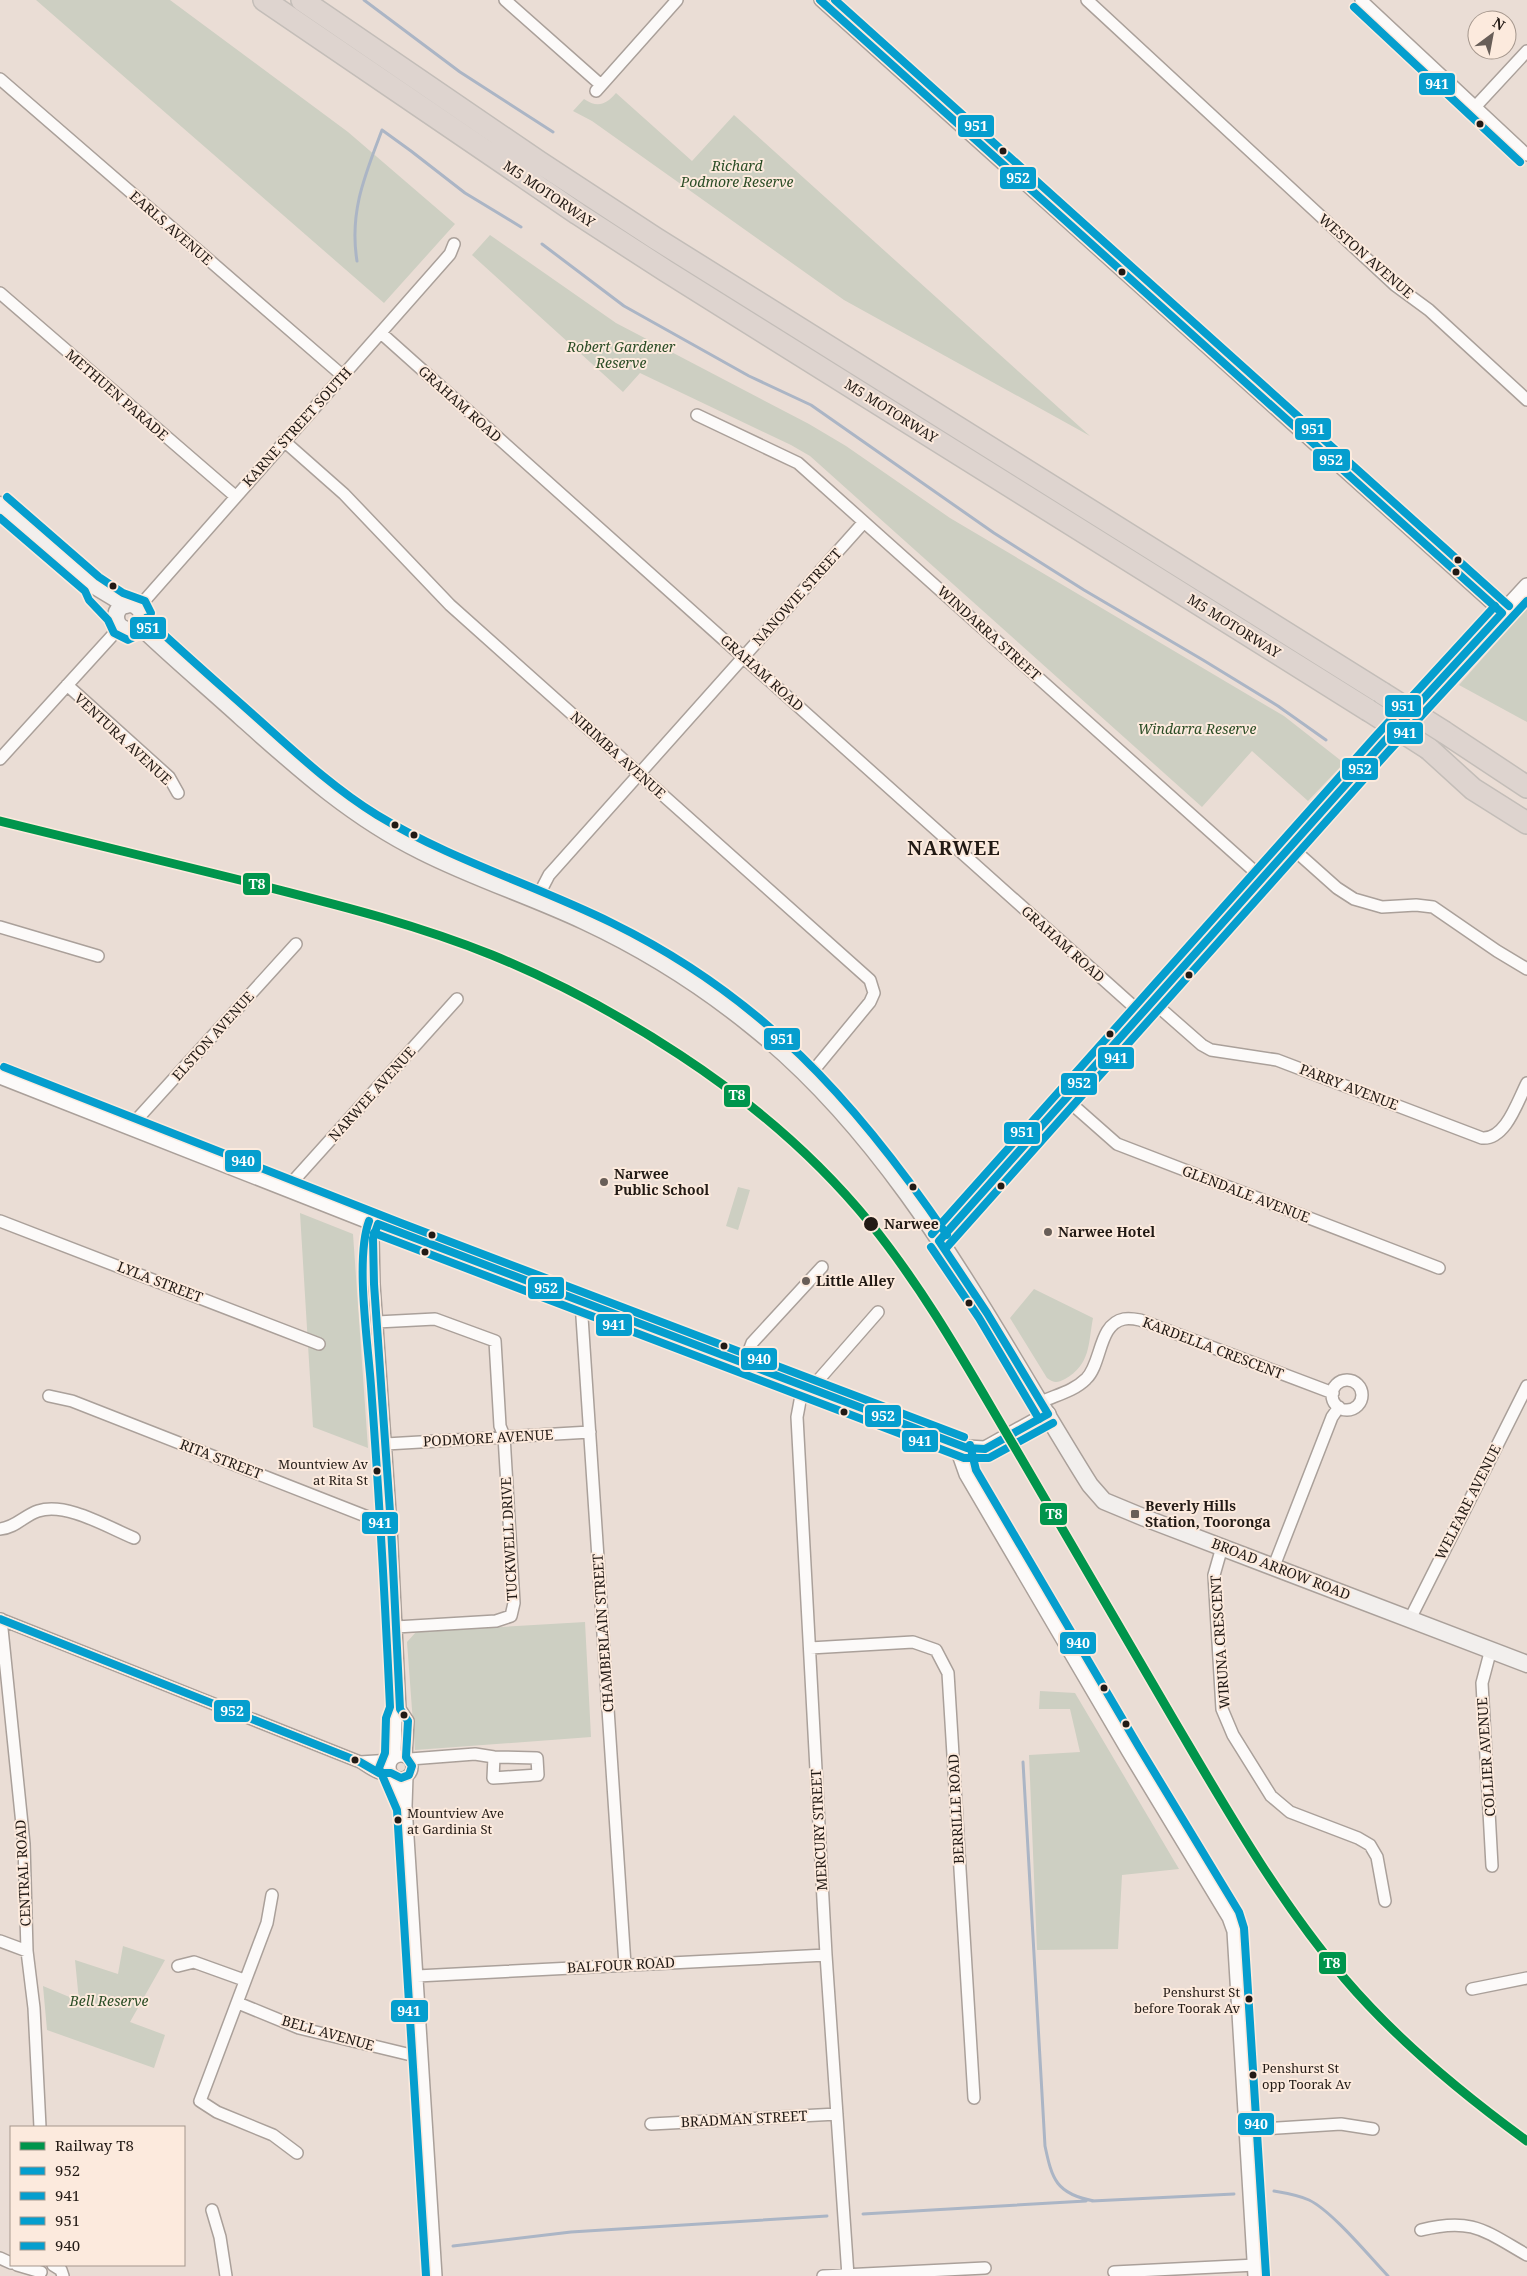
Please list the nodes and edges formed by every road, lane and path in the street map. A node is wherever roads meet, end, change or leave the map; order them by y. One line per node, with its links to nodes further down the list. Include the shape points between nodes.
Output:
1 (264, 0): 30 (highway, M5 MOTORWAY, bridge, via 666,271)
2 (302, 0): 28 (highway, M5 MOTORWAY, bridge, via 655,238)
3 (505, 0): 4 (street, via 598,88)
4 (677, 0)
5 (820, 0): 23 (street)
6 (1087, 0): 16 (street, WESTON AVENUE, via 1395,284 1429,310)
7 (1361, 0): 10 (street)
8 (1527, 51): 10 (street)
9 (0, 79): 15 (street, EARLS AVENUE)
10 (1476, 106): 11 (street)
11 (1527, 155)
12 (454, 244): 14 (street, KARNE STREET SOUTH, via 450,254)
13 (0, 293): 19 (street, METHUEN PARADE)
14 (381, 333): 15 (street, KARNE STREET SOUTH); 25 (street, GRAHAM ROAD)
15 (343, 376): 18 (street, KARNE STREET SOUTH)
16 (1527, 400)
17 (697, 416): 21 (street, WINDARRA STREET, via 798,463)
18 (284, 441): 19 (street, KARNE STREET SOUTH); 33 (street, NIRIMBA AVENUE, via 344,494 450,605)
19 (235, 496): 24 (street, KARNE STREET SOUTH)
20 (0, 505): 24 (main road)
21 (864, 522): 25 (street, NANOWIE STREET); 39 (street, WINDARRA STREET)
22 (1527, 586): 23 (street)
23 (1502, 613): 27 (street)
24 (125, 614): 26 (street, KARNE STREET SOUTH); 40 (main road, BROAD ARROW ROAD, via 142,618 139,625 312,781 371,824 420,851)
25 (743, 656): 33 (street, NANOWIE STREET); 47 (street, GRAHAM ROAD)
26 (67, 686): 31 (street, KARNE STREET SOUTH); 35 (street, VENTURA AVENUE, via 169,777)
27 (1424, 698)
28 (1444, 732): 32 (highway); 34 (highway, M5 MOTORWAY)
29 (1382, 745): 38 (street)
30 (1429, 749): 36 (highway, M5 MOTORWAY); 37 (highway, via 1473,790)
31 (0, 759)
32 (1527, 773)
33 (639, 774): 40 (street, NANOWIE STREET, via 549,875); 49 (street, NIRIMBA AVENUE, via 870,980 874,993 870,1002)
34 (1527, 787)
35 (178, 793)
36 (1527, 808)
37 (1527, 823)
38 (1291, 847): 39 (street); 44 (street, via 1354,900 1382,907 1433,907)
39 (1262, 878): 46 (street)
40 (536, 900): 49 (main road, BROAD ARROW ROAD, via 609,933 694,983 752,1026)
41 (0, 927): 43 (street)
42 (296, 944): 52 (street, ELSTON AVENUE)
43 (98, 956)
44 (1527, 969)
45 (457, 999): 53 (street, NARWEE AVENUE)
46 (1153, 1002): 47 (street); 50 (street, PARRY AVENUE, via 1202,1046 1211,1050 1277,1060 1482,1138 1496,1136 1503,1129)
47 (1142, 1014): 51 (street)
48 (0, 1076): 52 (street)
49 (809, 1076): 56 (main road, BROAD ARROW ROAD, via 893,1174)
50 (1527, 1082)
51 (1066, 1099): 56 (street); 58 (street, GLENDALE AVENUE, via 1117,1144)
52 (130, 1127): 53 (street)
53 (287, 1188): 55 (street)
54 (0, 1221): 62 (street, LYLA STREET)
55 (378, 1224): 59 (street); 61 (street, via 373,1238)
56 (939, 1241): 69 (main road, BROAD ARROW ROAD)
57 (822, 1267): 63 (street, via 752,1343)
58 (1438, 1268)
59 (581, 1302): 63 (street); 70 (street, CHAMBERLAIN STREET)
60 (878, 1312): 65 (street, MERCURY STREET)
61 (377, 1322): 71 (street, via 435,1318 495,1341 500,1426); 72 (street)
62 (320, 1344)
63 (744, 1364): 65 (street)
64 (1527, 1386): 79 (street, WELFARE AVENUE)
65 (810, 1389): 73 (street); 82 (street, MERCURY STREET, via 800,1401 797,1417)
66 (1333, 1393): 68 (street); 68 (street, via 1337,1384 1346,1381 1355,1383 1360,1389 1362,1397 1358,1405 1351,1409); 69 (street, KARDELLA CRESCENT, via 1140,1320 1124,1319 1108,1332 1092,1373 1086,1380)
67 (49, 1396): 74 (street, RITA STREET, via 72,1401)
68 (1339, 1407): 78 (street, via 1332,1417)
69 (1044, 1408): 73 (street, via 986,1449); 77 (main road, BROAD ARROW ROAD, via 1104,1501)
70 (590, 1432): 71 (street, PODMORE AVENUE); 95 (street, CHAMBERLAIN STREET)
71 (504, 1436): 72 (street, PODMORE AVENUE); 81 (street, TUCKWELL DRIVE, via 514,1603 511,1616 496,1621)
72 (386, 1444): 74 (street)
73 (960, 1446): 108 (street, via 967,1474 1230,1918 1235,1930)
74 (391, 1526): 81 (street)
75 (0, 1529): 76 (street, via 38,1511 68,1510)
76 (134, 1538)
77 (1222, 1547): 78 (main road, BROAD ARROW ROAD); 91 (street, WIRUNA CRESCENT, via 1214,1575 1222,1709 1233,1735 1271,1796 1290,1812 1370,1845 1377,1857)
78 (1274, 1566): 79 (main road, BROAD ARROW ROAD)
79 (1410, 1618): 83 (main road, BROAD ARROW ROAD)
80 (0, 1619): 87 (street); 93 (street, CENTRAL ROAD, via 24,1844)
81 (396, 1628): 86 (street, via 400,1709 408,1721)
82 (810, 1648): 94 (street, MERCURY STREET); 103 (street, BERRILLE ROAD, via 913,1642 936,1650 948,1673)
83 (1490, 1649): 84 (main road, BROAD ARROW ROAD); 89 (street, COLLIER AVENUE, via 1482,1683)
84 (1527, 1664)
85 (494, 1757): 86 (street, via 475,1754)
86 (401, 1758): 87 (street); 88 (street, via 389,1766); 88 (street, via 412,1770)
87 (360, 1762): 88 (street, via 384,1775)
88 (398, 1775): 97 (street, via 396,1785 406,1806)
89 (1492, 1866)
90 (272, 1895): 99 (street, via 267,1923)
91 (1385, 1901)
92 (0, 1941): 93 (street)
93 (27, 1952): 106 (street, CENTRAL ROAD, via 34,2008)
94 (826, 1955): 95 (street, BALFOUR ROAD); 104 (street, MERCURY STREET)
95 (624, 1964): 97 (street, BALFOUR ROAD)
96 (178, 1966): 99 (street, via 194,1962)
97 (417, 1976): 102 (street)
98 (1527, 1978): 100 (street)
99 (244, 1980): 101 (street)
100 (1472, 1989)
101 (238, 2003): 102 (street, BELL AVENUE, via 299,2028); 109 (street, via 200,2100 217,2112 273,2135)
102 (421, 2055): 120 (street)
103 (974, 2098)
104 (837, 2114): 105 (street, BRADMAN STREET); 117 (street, MERCURY STREET)
105 (651, 2124)
106 (40, 2126)
107 (1373, 2129): 108 (street, via 1341,2124)
108 (1248, 2130): 115 (street)
109 (297, 2153)
110 (212, 2210): 119 (street)
111 (1421, 2230): 112 (street, via 1461,2224 1487,2232)
112 (1527, 2255)
113 (41, 2267): 118 (street, via 61,2270)
114 (986, 2268): 117 (street)
115 (1256, 2270): 116 (street)
116 (1114, 2272)
117 (848, 2275): 121 (street)
118 (63, 2276)
119 (226, 2276)
120 (436, 2276)
121 (823, 2276)

